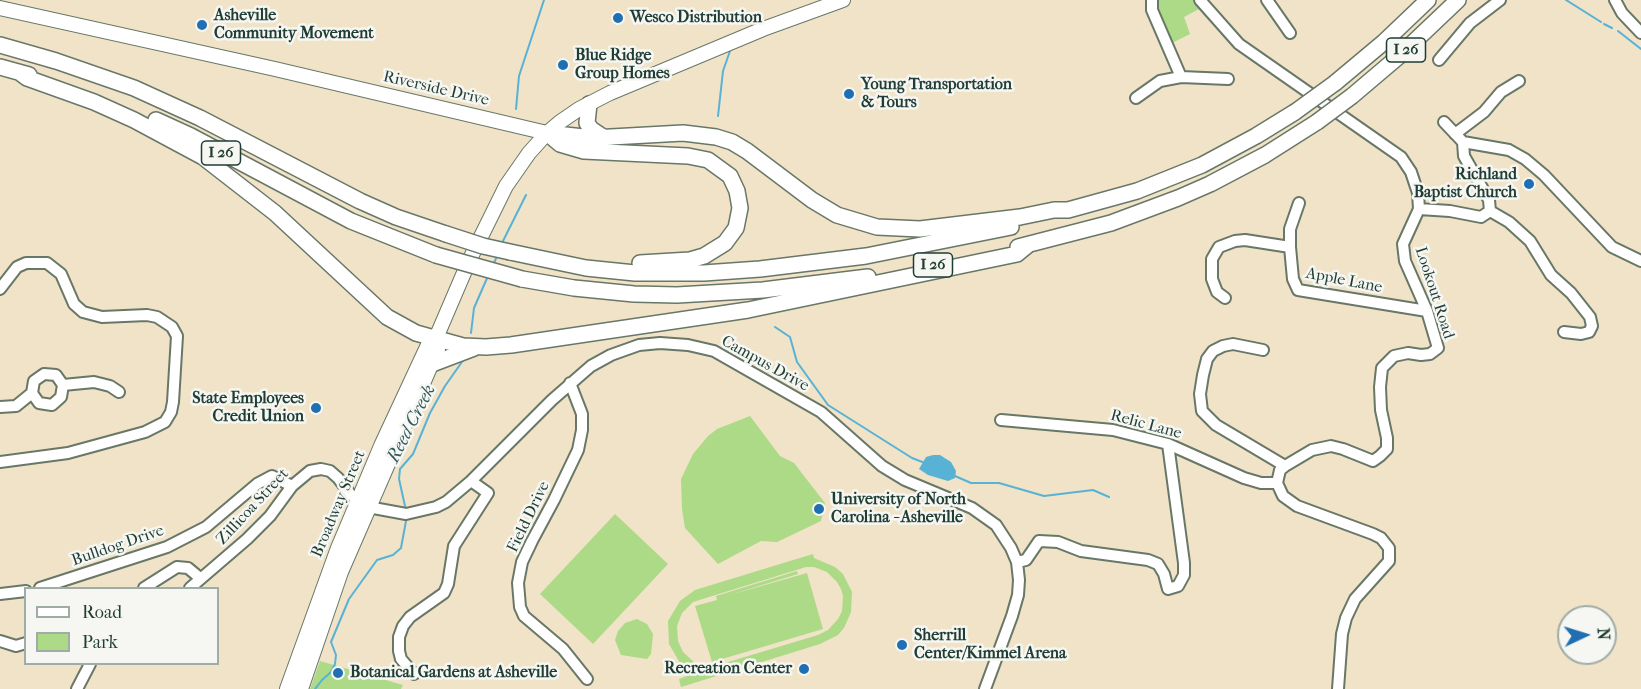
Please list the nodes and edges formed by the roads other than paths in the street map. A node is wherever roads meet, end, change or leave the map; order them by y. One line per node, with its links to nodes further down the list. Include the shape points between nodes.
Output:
1 (843, 0): 20 (main road, via 755,32)
2 (1152, 0): 16 (street, via 1152,10)
3 (1200, 0): 26 (street, via 1239,44 1401,157 1418,193)
4 (1267, 0): 10 (street)
5 (1428, 0): 27 (highway, I 26, bridge, via 1384,42 1295,112 1170,179)
6 (1458, 0): 29 (highway, I 26, bridge, via 1352,96 1265,155 1178,198 1111,223)
7 (1500, 0): 13 (street, via 1470,23)
8 (1615, 0): 11 (street)
9 (0, 8): 22 (main road, Riverside Drive)
10 (1290, 33)
11 (1641, 33)
12 (0, 45): 32 (highway, I 26, bridge, via 134,88 396,217 483,246)
13 (1439, 60)
14 (0, 67): 15 (highway, I 26)
15 (19, 72): 29 (highway, I 26, bridge, via 74,87 158,121 351,221 436,255 522,279 574,288 634,294 763,290 870,276); 37 (highway, via 134,120 203,157 275,213 387,317 416,333)
16 (1181, 77): 17 (street); 19 (street, via 1160,81)
17 (1228, 80)
18 (1519, 81): 24 (street, via 1501,92)
19 (1136, 98)
20 (589, 104): 22 (main road); 23 (highway, via 587,123)
21 (1443, 122): 24 (street)
22 (547, 133): 23 (highway); 32 (highway, via 560,144 584,151 708,160 730,176 739,198 739,218 732,236 704,256 662,263); 37 (main road, Broadway Street, via 506,186)
23 (603, 137): 27 (highway, via 683,134 732,142 837,215 877,227 920,229)
24 (1459, 138): 28 (street, via 1464,156 1490,203); 31 (street, via 1509,150 1525,159 1612,247)
25 (1299, 203): 30 (street, via 1290,228)
26 (1419, 209): 28 (street, via 1481,217); 35 (street, Lookout Road, via 1403,244 1405,261)
27 (1068, 210): 32 (highway, I 26, via 1057,216 907,249 760,269 635,273)
28 (1490, 211): 36 (street, via 1530,241 1551,275 1590,317 1589,332)
29 (1028, 245): 38 (highway, via 1017,254 758,308)
30 (1290, 247): 34 (street, via 1245,240 1219,247 1212,259 1212,279 1217,292); 35 (street, Apple Lane, via 1298,290)
31 (1641, 261)
32 (572, 263)
33 (0, 289): 48 (street, via 17,267 47,263 62,274 74,304 83,312 102,317 157,316 177,336 173,402 165,422 145,432 68,453)
34 (1225, 298)
35 (1427, 311): 49 (street, Lookout Road, via 1438,348 1430,354 1394,356 1382,368 1381,410 1387,438 1386,449 1380,456 1373,461 1331,446 1312,450)
36 (1564, 332)
37 (436, 338): 38 (highway); 40 (main road, Broadway Street, via 438,349); 53 (main road, Broadway Street, via 428,345)
38 (476, 347): 40 (highway)
39 (1263, 350): 49 (street, via 1233,344 1213,351 1203,375 1202,411 1216,425)
40 (432, 364): 53 (main road, Broadway Street)
41 (570, 383): 50 (street, Campus Drive); 54 (street, Campus Drive, via 591,366 639,345 688,345 714,351 821,412 882,466 905,480 986,516 1004,534); 65 (street, Field Drive, via 582,414 578,450 531,541 518,583 524,616 563,649)
42 (63, 385): 43 (street, via 94,382); 44 (street, via 56,375 44,374 34,381); 44 (street, via 61,397 52,405 39,403)
43 (118, 392)
44 (32, 393): 45 (street, via 16,406)
45 (0, 407)
46 (1001, 420): 47 (street, Relic Lane, via 1113,430)
47 (1168, 444): 51 (street, Relic Lane, via 1244,478); 54 (street, via 1184,563 1184,575 1178,586 1168,589 1158,564 1148,560 1081,551 1058,542 1039,541 1026,560)
48 (0, 462)
49 (1285, 466): 51 (street)
50 (471, 482): 53 (street, Campus Drive, via 446,502 423,512 406,514); 64 (street, via 488,493 454,546 448,584 444,592 410,616 399,637 401,659)
51 (1277, 483): 70 (street, via 1283,496 1297,506 1373,534 1389,548 1389,561 1355,599 1346,618)
52 (292, 486): 53 (street, Zillicoa Street, via 310,471 326,470); 55 (street, Zillicoa Street, via 248,539); 56 (street, Bulldog Drive, via 272,476 206,526 167,547)
53 (363, 504): 67 (main road, Broadway Street, via 325,580); 68 (main road, Broadway Street)
54 (1017, 562): 69 (street, Campus Drive, via 1018,595)
55 (200, 578): 57 (street, via 188,568 177,567); 58 (street, Zillicoa Street)
56 (43, 587)
57 (146, 587)
58 (191, 587)
59 (24, 591): 60 (street)
60 (0, 594)
61 (0, 641): 62 (street, via 16,646)
62 (24, 644)
63 (89, 665): 66 (street)
64 (414, 674)
65 (587, 679)
66 (77, 689)
67 (287, 689)
68 (301, 689)
69 (985, 689)
70 (1338, 689)

